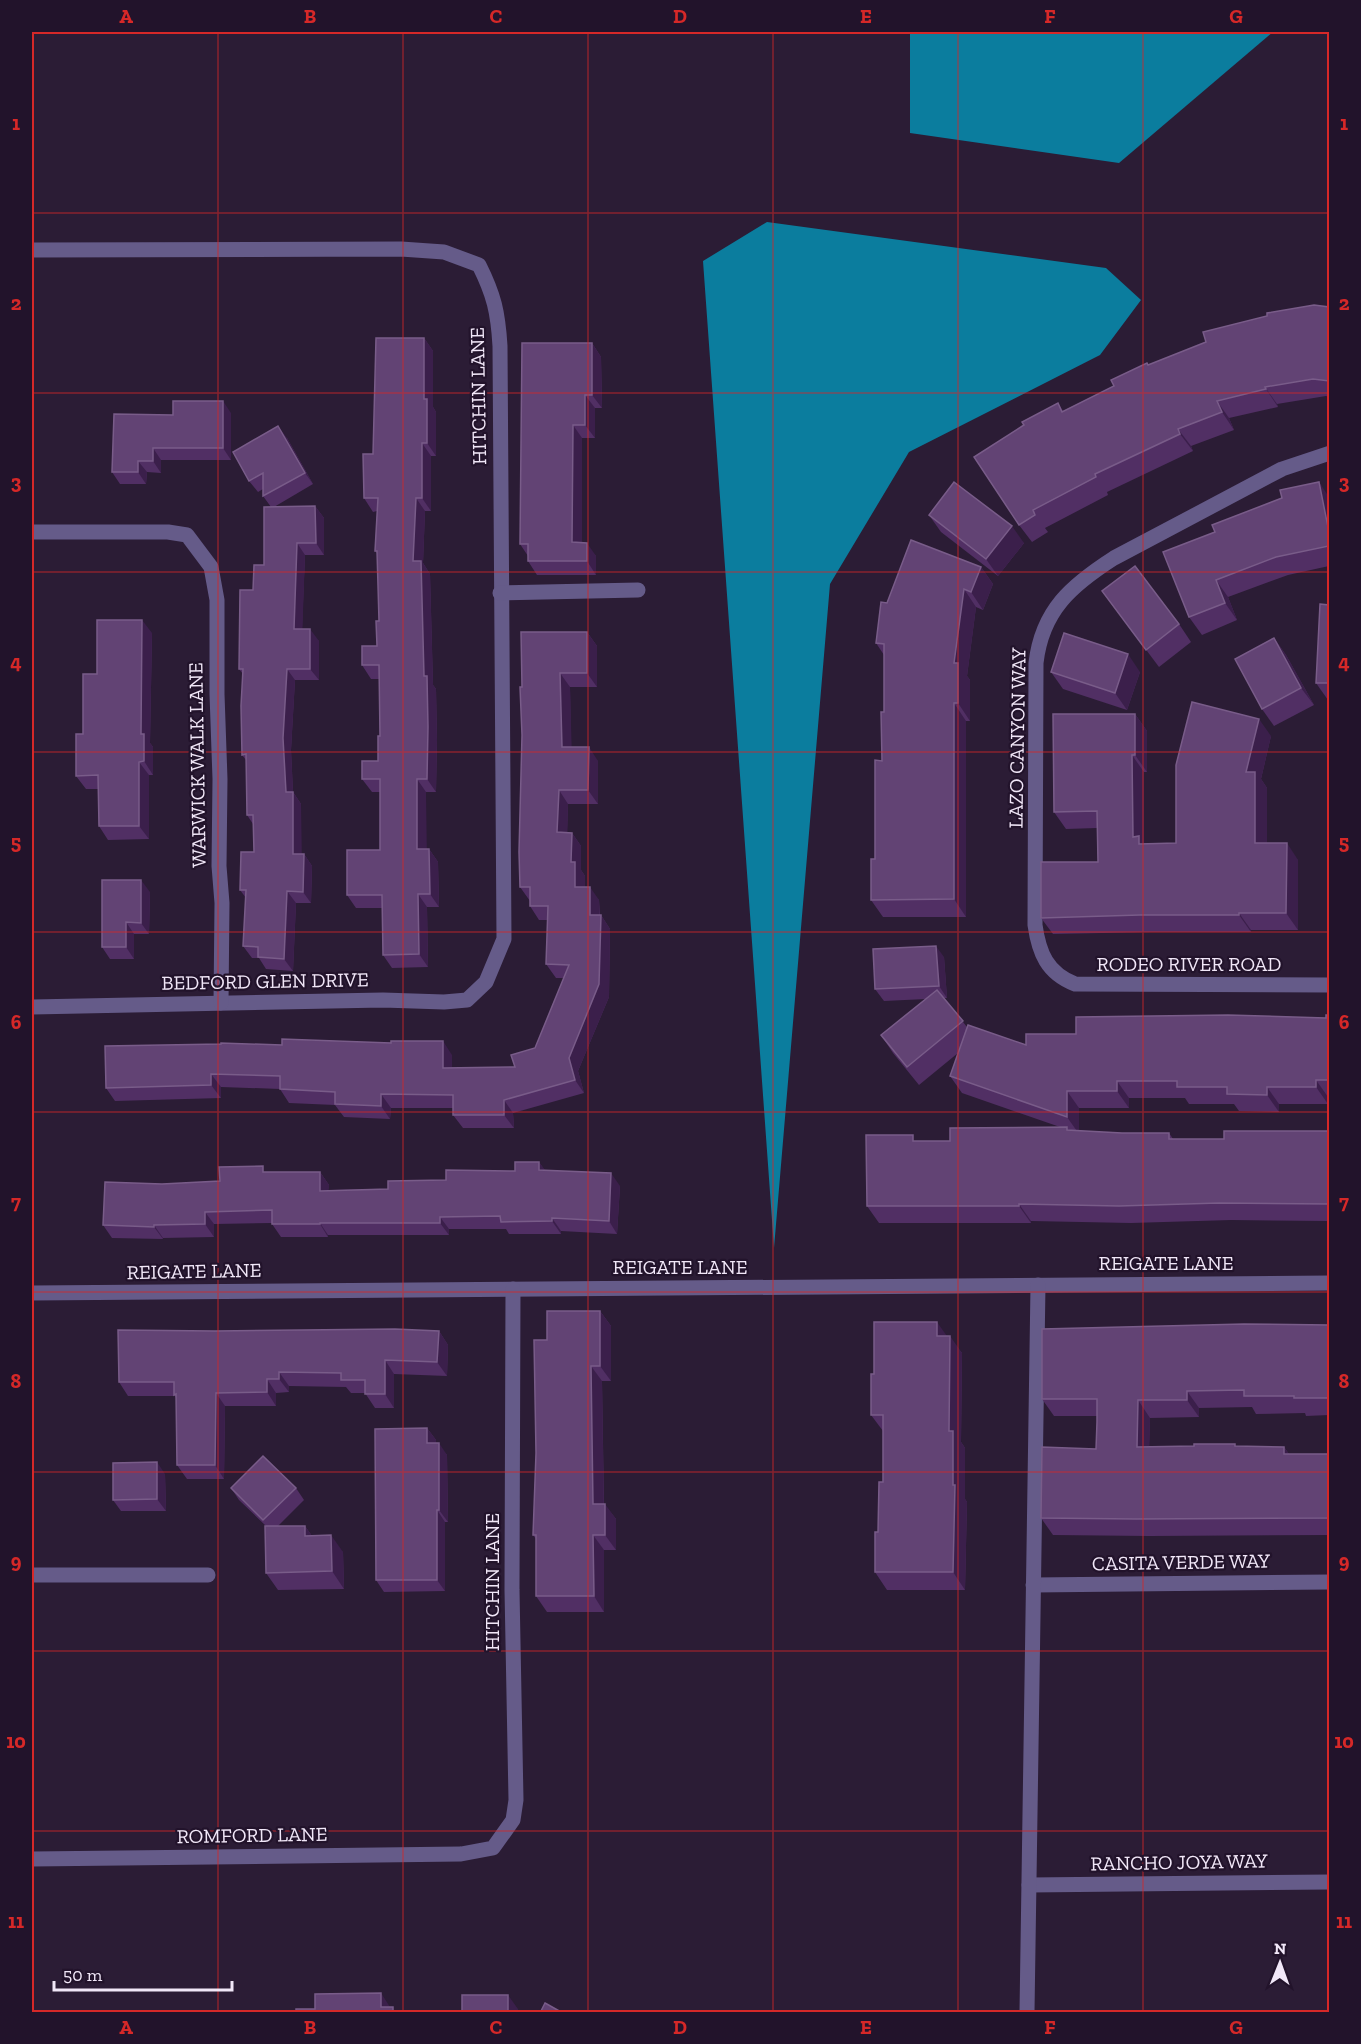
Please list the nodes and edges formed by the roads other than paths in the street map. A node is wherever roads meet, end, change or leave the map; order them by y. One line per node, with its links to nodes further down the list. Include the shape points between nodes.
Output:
1 (32, 250): 5 (street, HITCHIN LANE, via 401,249 444,252 479,265 498,314)
2 (1329, 453): 6 (street, LAZO CANYON WAY, via 1282,469 1114,558 1069,590 1046,623 1036,663 1035,925 1042,957)
3 (32, 532): 9 (street, WARWICK WALK LANE, via 186,535 211,567 218,600)
4 (638, 590): 5 (street)
5 (501, 593): 7 (street, HITCHIN LANE, via 504,939)
6 (1052, 970): 8 (street, RODEO RIVER ROAD, via 1075,984 1092,985)
7 (489, 977): 9 (street, BEDFORD GLEN DRIVE, via 467,1000)
8 (1329, 985)
9 (221, 1003): 10 (street, BEDFORD GLEN DRIVE)
10 (32, 1007)
11 (1329, 1282): 12 (street, REIGATE LANE)
12 (1038, 1285): 13 (street, REIGATE LANE); 18 (street)
13 (513, 1289): 14 (street, REIGATE LANE); 19 (street, HITCHIN LANE, via 516,1800 513,1820 493,1848)
14 (32, 1293)
15 (32, 1575): 16 (street)
16 (208, 1575)
17 (1329, 1582): 18 (street, CASITA VERDE WAY)
18 (1033, 1585): 22 (street)
19 (473, 1852): 20 (street, ROMFORD LANE)
20 (32, 1859)
21 (1329, 1882): 22 (street, RANCHO JOYA WAY)
22 (1029, 1885): 23 (street)
23 (1027, 2013)

